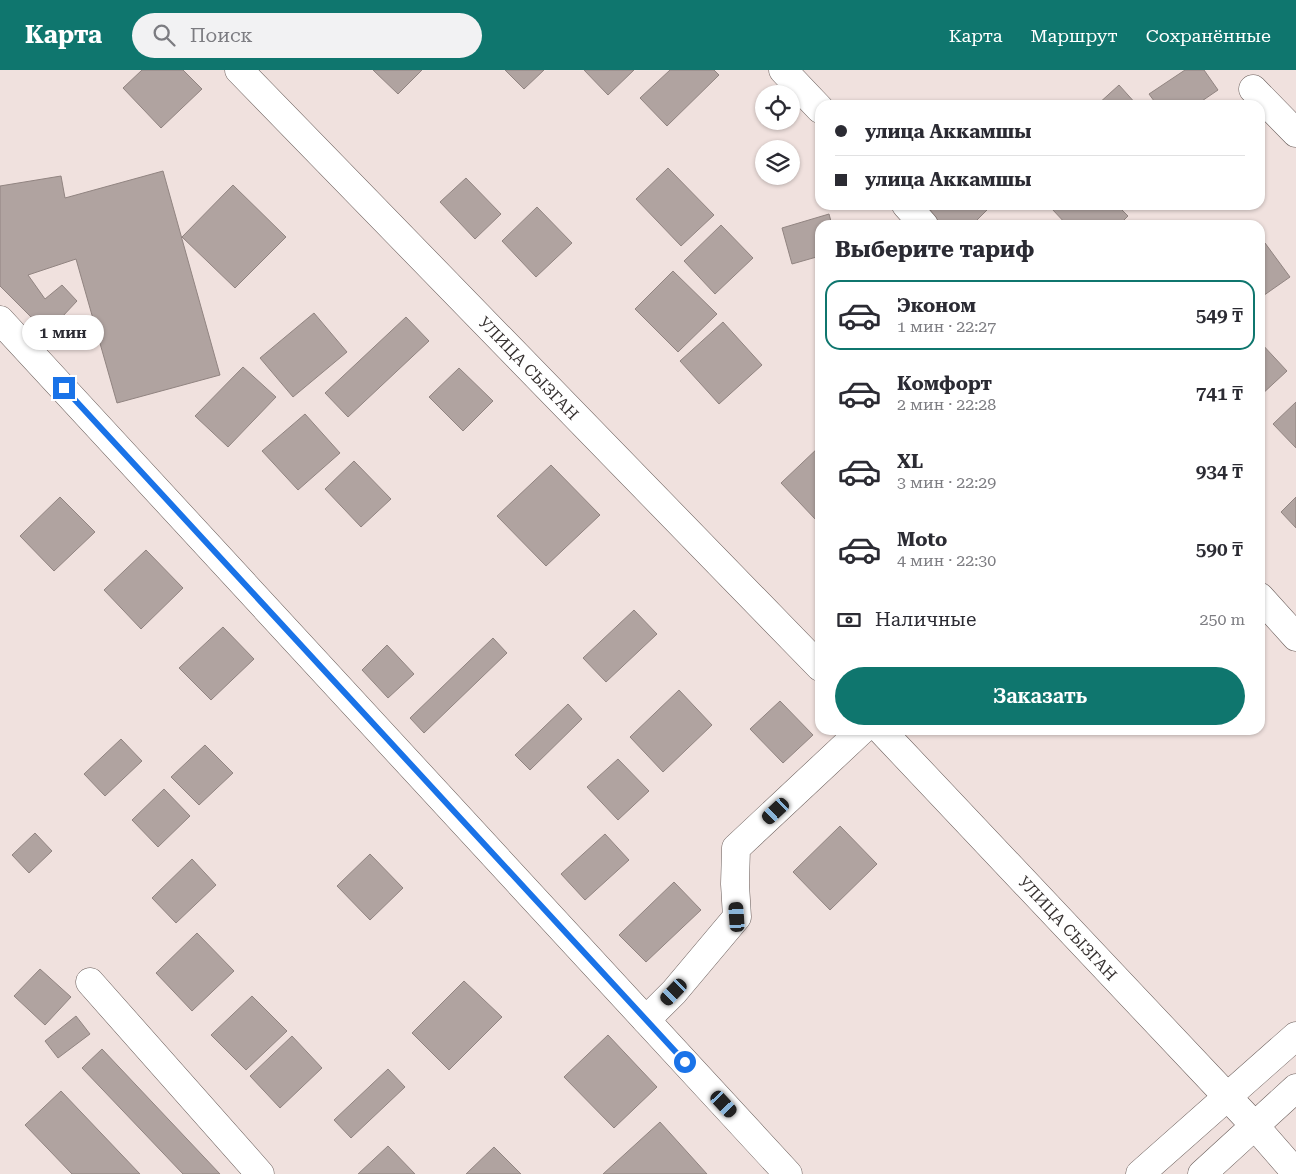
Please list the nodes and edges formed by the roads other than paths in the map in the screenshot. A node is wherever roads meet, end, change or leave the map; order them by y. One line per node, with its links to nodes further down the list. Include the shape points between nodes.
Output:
1 (238, 70): 13 (street, УЛИЦА СЫЗГАН)
2 (783, 70): 6 (street)
3 (1252, 89): 4 (street)
4 (1263, 100)
5 (1265, 102): 7 (street)
6 (815, 104)
7 (1296, 133)
8 (910, 210): 9 (street)
9 (920, 220)
10 (3, 330): 17 (street)
11 (1265, 603): 12 (street)
12 (1296, 637)
13 (815, 662)
14 (857, 735): 17 (street, via 736,848 737,917)
15 (886, 735): 20 (street, УЛИЦА СЫЗГАН)
16 (90, 982): 23 (street)
17 (646, 1020): 24 (street)
18 (1296, 1036): 20 (street)
19 (1296, 1088): 21 (street)
20 (1228, 1098): 21 (street, УЛИЦА СЫЗГАН); 25 (street)
21 (1255, 1126): 22 (street, УЛИЦА СЫЗГАН); 26 (street)
22 (1296, 1172)
23 (260, 1174)
24 (788, 1174)
25 (1140, 1174)
26 (1202, 1174)

